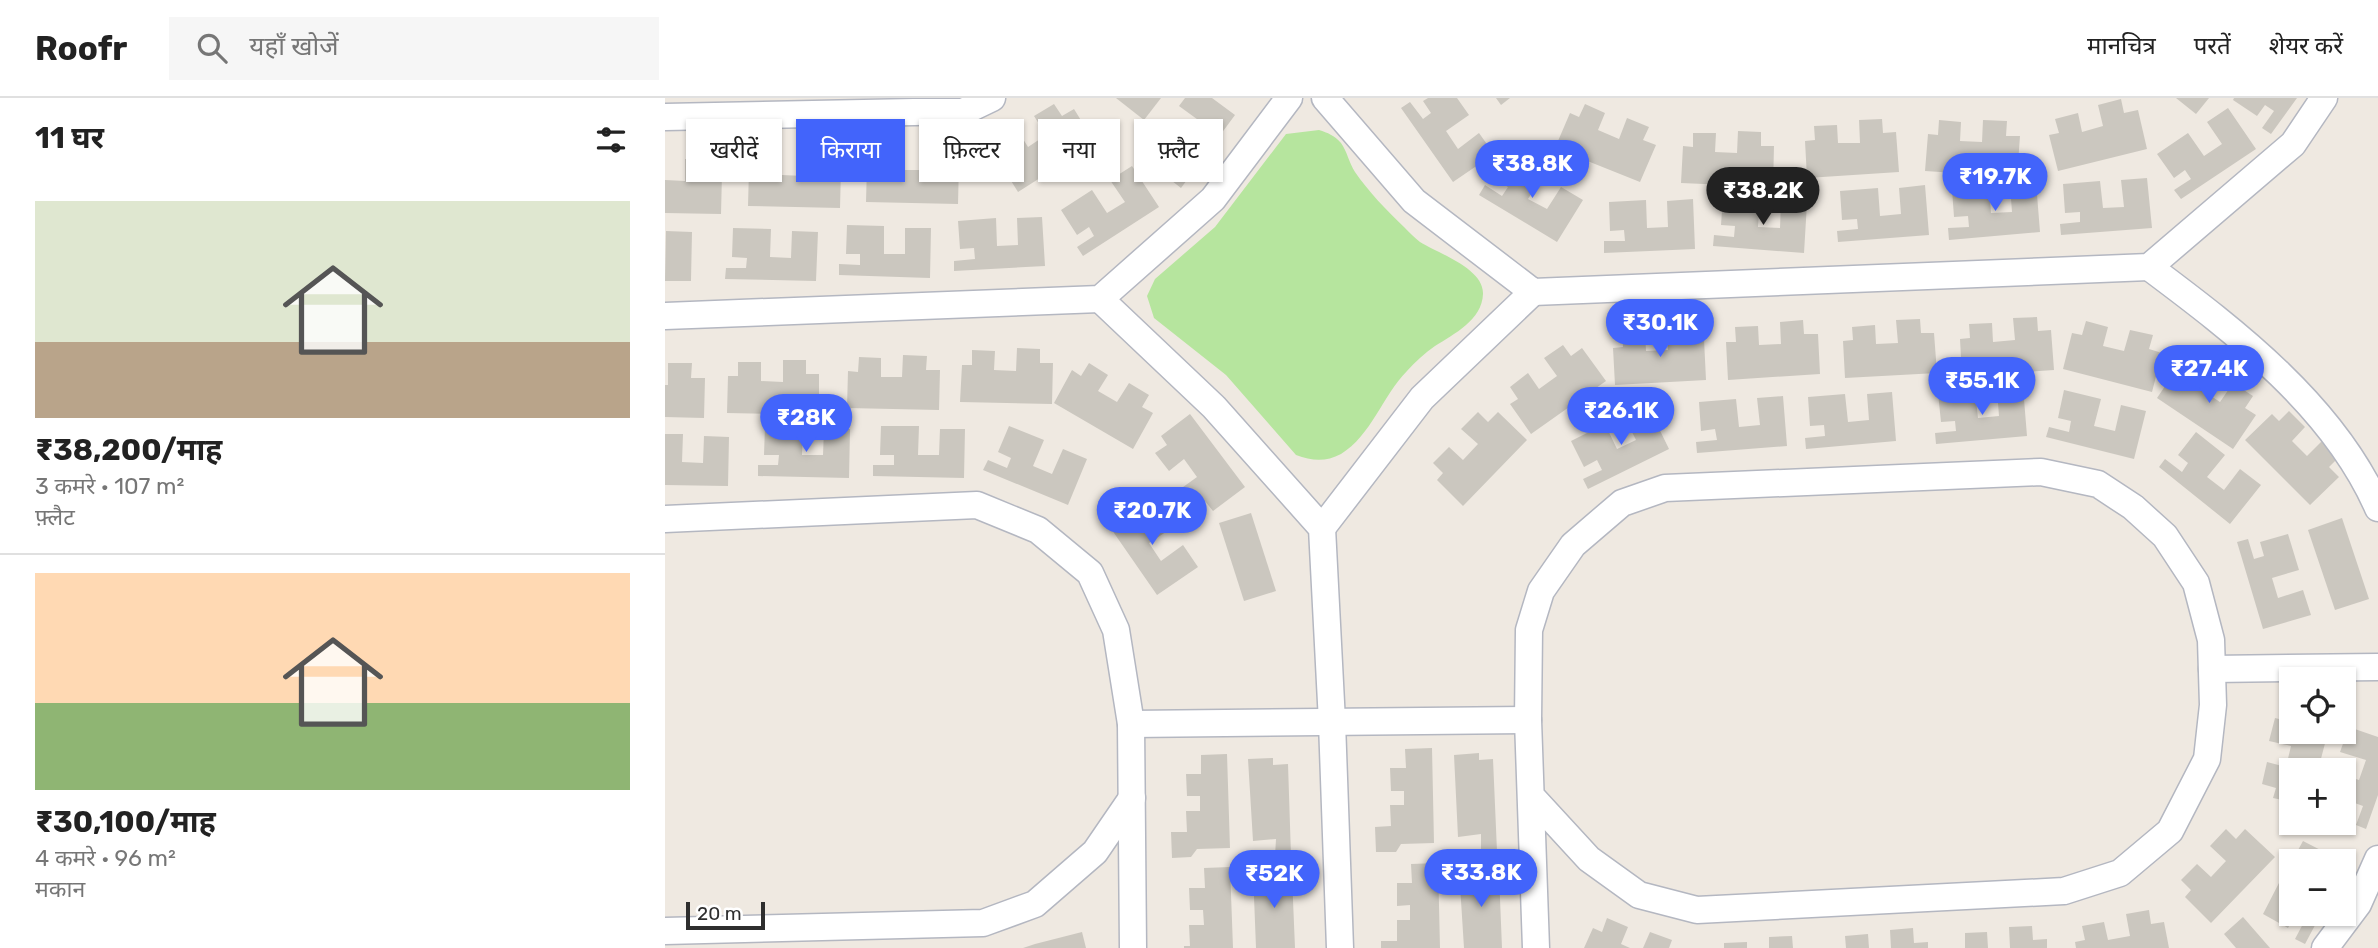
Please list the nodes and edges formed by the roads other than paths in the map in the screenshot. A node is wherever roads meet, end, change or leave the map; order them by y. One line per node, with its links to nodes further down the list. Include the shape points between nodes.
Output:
1 (992, 98): 5 (street, via 965,111)
2 (1289, 98): 8 (street, via 1213,198)
3 (1325, 98): 7 (street, via 1413,201)
4 (2324, 98): 6 (street, via 2293,144)
5 (665, 117)
6 (2149, 267): 7 (street); 10 (street, via 2223,322 2276,371 2321,419 2367,482)
7 (1533, 292): 12 (street, via 1422,398)
8 (1100, 299): 9 (street); 12 (street, via 1214,407)
9 (665, 316)
10 (2378, 508)
11 (665, 519): 17 (street, via 977,505 1038,530 1090,573 1116,629)
12 (1322, 528): 16 (street)
13 (2378, 667): 14 (street)
14 (2212, 669): 15 (street, via 2211,640 2196,583 2165,536 2098,484 2041,472 1665,488 1622,503 1573,545 1541,591 1529,629); 18 (street, via 2207,759 2170,831 2120,873 2064,891 1697,910 1639,895 1589,859)
15 (1528, 720): 16 (street); 18 (street)
16 (1332, 722): 17 (street); 23 (street)
17 (1131, 724): 19 (street)
18 (1531, 796): 24 (street)
19 (1132, 797): 21 (street, via 1095,852 1035,904 983,923); 22 (street)
20 (2378, 859): 25 (street, via 2358,904)
21 (665, 931)
22 (1133, 948)
23 (1340, 948)
24 (1536, 948)
25 (2325, 948)

